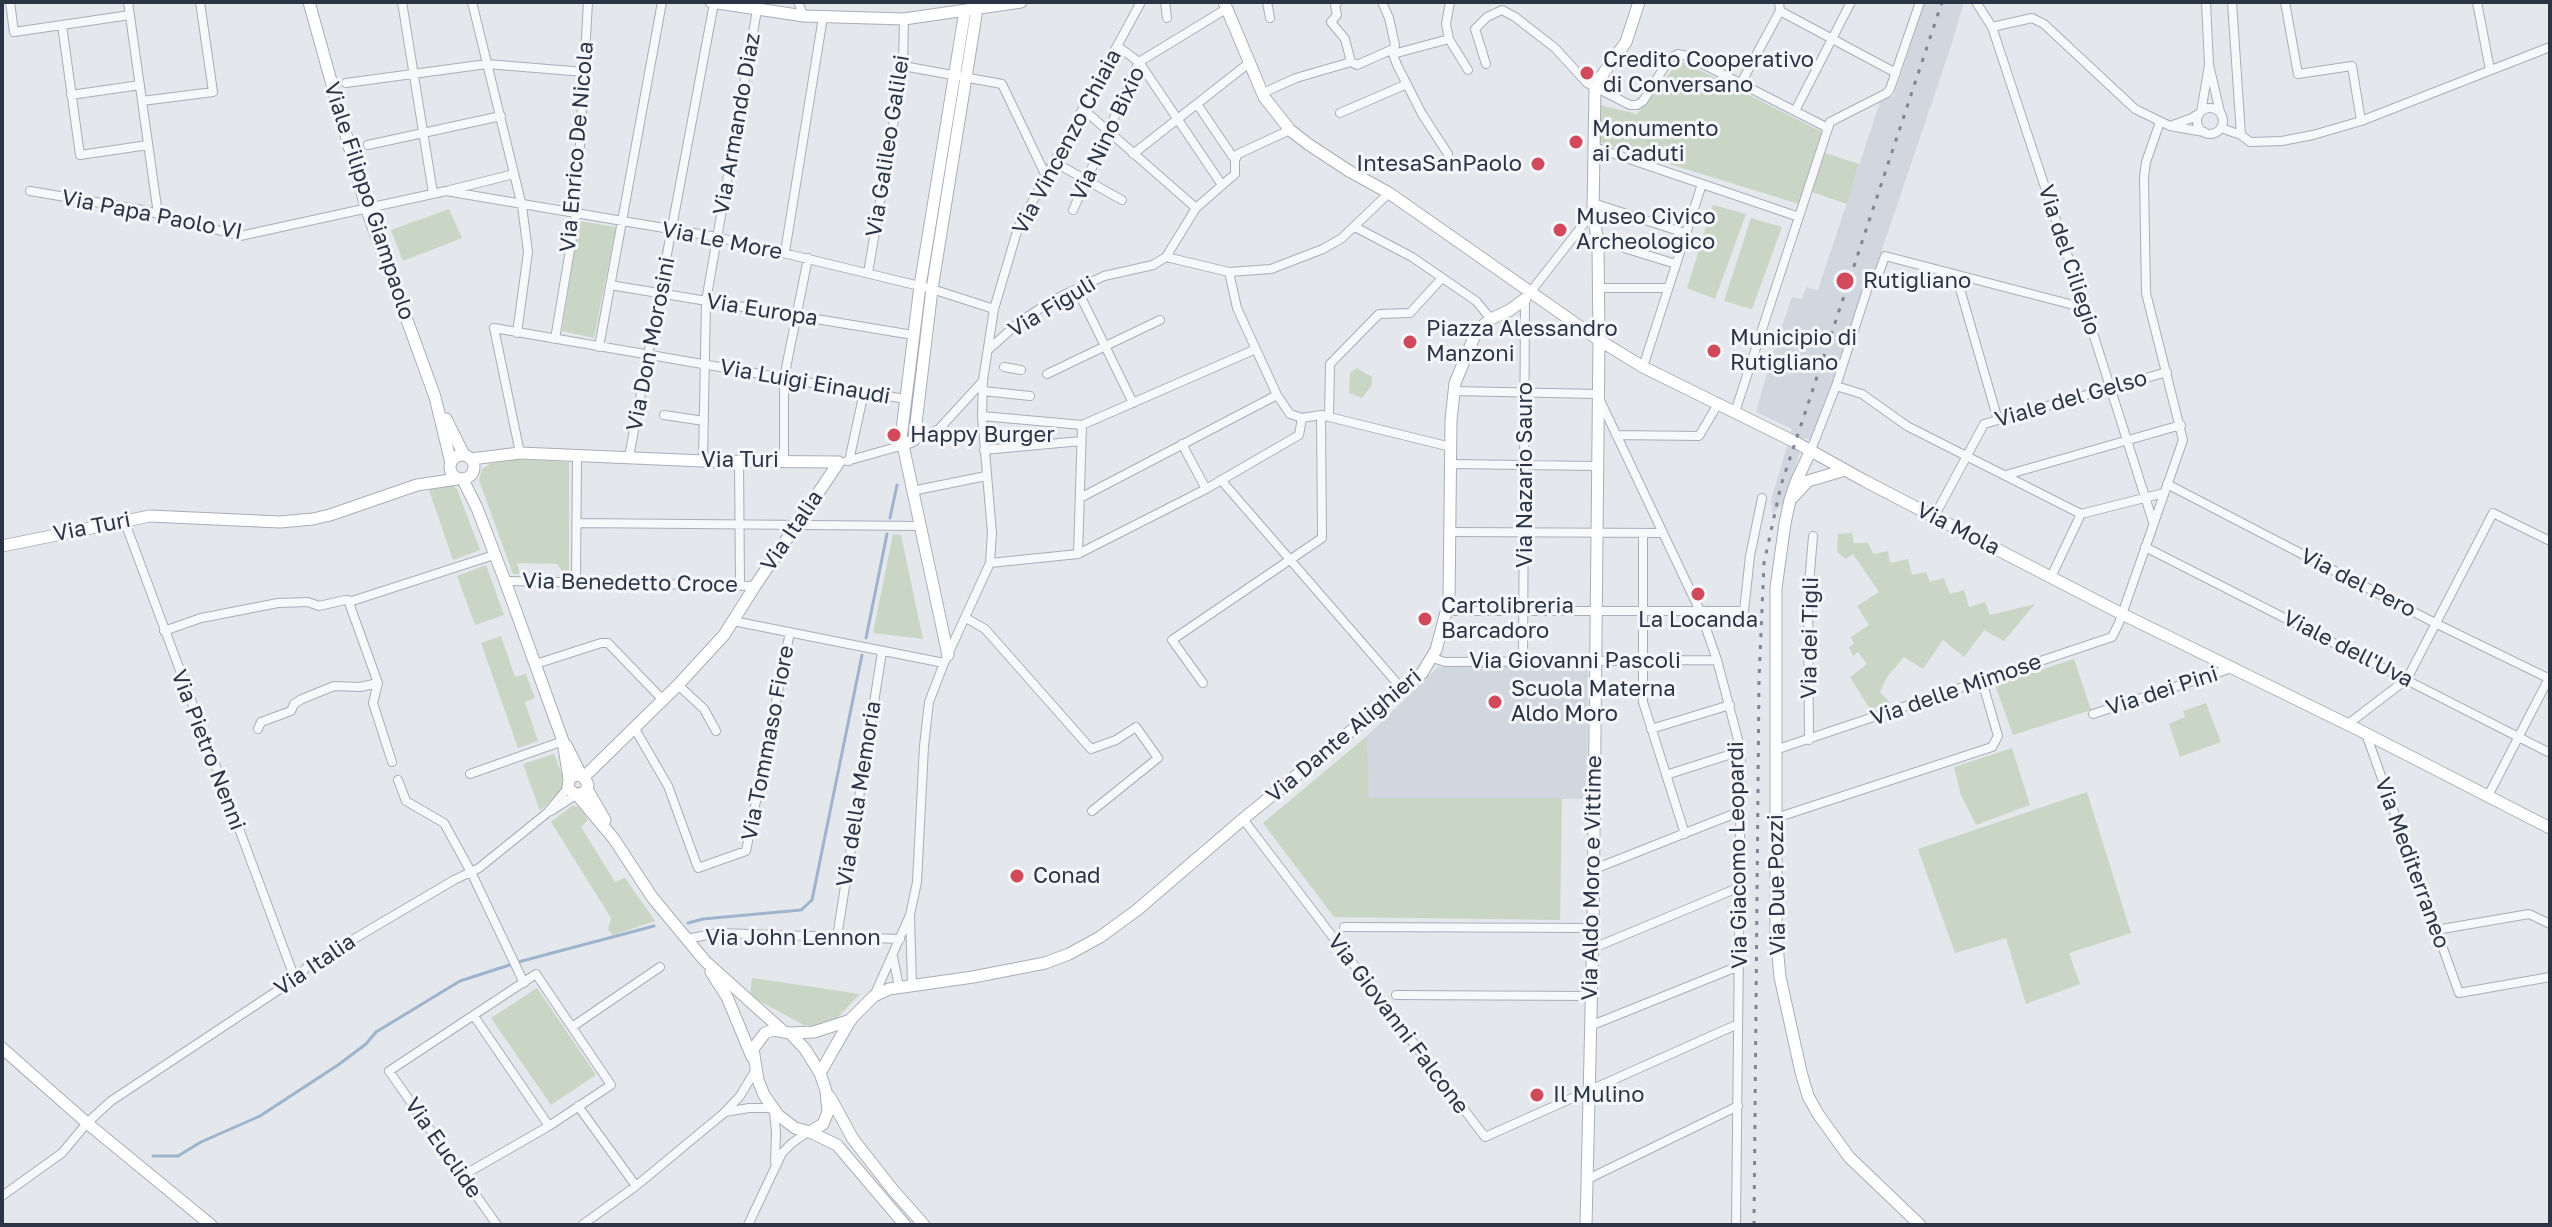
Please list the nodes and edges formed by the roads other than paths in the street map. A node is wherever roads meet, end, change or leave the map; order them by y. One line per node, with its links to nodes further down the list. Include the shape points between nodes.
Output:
1 (10, 2): 38 (street, via 14,32)
2 (128, 2): 31 (street)
3 (200, 2): 65 (street, via 213,92)
4 (309, 2): 103 (street, Viale Filippo Giampaolo)
5 (402, 2): 56 (street)
6 (472, 2): 48 (street)
7 (588, 2): 54 (street, Via Enrico De Nicola)
8 (662, 2): 108 (street)
9 (712, 2): 30 (street); 110 (street, Via Don Morosini)
10 (798, 2): 32 (street)
11 (929, 2): 34 (street)
12 (1021, 2): 29 (street)
13 (1141, 2): 42 (street, Via Vincenzo Chiaia)
14 (1165, 2): 35 (street)
15 (1267, 2): 36 (street)
16 (1338, 2): 46 (street, via 1331,22 1345,39)
17 (1382, 2): 44 (street)
18 (1450, 2): 40 (street)
19 (1639, 2): 62 (street, via 1626,42)
20 (1851, 2): 41 (street)
21 (1920, 2): 55 (street)
22 (1976, 2): 39 (street, Via del Ciliegio)
23 (2206, 2): 50 (street)
24 (2232, 2): 82 (street)
25 (2285, 2): 74 (street, via 2298,74 2352,66)
26 (2477, 2): 53 (street)
27 (1225, 5): 45 (street, Via Nino Bixio); 47 (street, Via Mola)
28 (1780, 6): 41 (street); 59 (street)
29 (971, 8): 34 (street); 57 (street)
30 (757, 10): 32 (street); 112 (street, Via Armando Diaz)
31 (130, 15): 38 (street); 61 (street)
32 (804, 16): 33 (street)
33 (823, 17): 37 (street); 114 (street)
34 (930, 17): 37 (street)
35 (1167, 18)
36 (1270, 18)
37 (904, 19): 51 (street, Via Galileo Galilei)
38 (62, 25): 64 (street)
39 (1992, 27): 75 (street, via 2032,18 2044,24 2135,109); 130 (street, Via del Ciliegio)
40 (1449, 39): 44 (street); 52 (street)
41 (1833, 39): 55 (street); 68 (street)
42 (1117, 46): 45 (street); 67 (street, Via Vincenzo Chiaia)
43 (2550, 47): 53 (street)
44 (1394, 49): 46 (street, via 1357,65); 60 (street)
45 (1139, 62): 73 (street); 79 (street, Via Nino Bixio)
46 (1351, 62): 63 (street)
47 (1249, 63): 63 (street, Via Mola); 66 (street)
48 (487, 64): 54 (street); 56 (street); 72 (street)
49 (1486, 64): 62 (street, via 1475,29 1502,10 1555,48)
50 (2209, 65): 69 (street); 70 (street)
51 (903, 66): 57 (street); 119 (street, Via Galileo Galilei)
52 (1468, 70)
53 (2490, 70): 74 (street)
54 (584, 72): 106 (street, Via Enrico De Nicola)
55 (1896, 73): 76 (street, via 1887,93 1830,122)
56 (414, 74): 58 (street); 81 (street)
57 (960, 77): 91 (street, via 1002,84); 123 (street)
58 (346, 83)
59 (1741, 83): 62 (street, via 1678,54 1637,105); 68 (street)
60 (1407, 84): 71 (street); 87 (street)
61 (140, 85): 64 (street); 65 (street)
62 (1595, 88): 85 (street, Via Aldo Moro e Vittime)
63 (1263, 93): 78 (street, Via Mola)
64 (71, 95): 83 (street, via 80,155)
65 (142, 101): 83 (street)
66 (1197, 104): 73 (street); 88 (street)
67 (1083, 109): 79 (street); 89 (street, Via Vincenzo Chiaia)
68 (1795, 111): 76 (street)
69 (2201, 112): 70 (street); 75 (street); 80 (street, via 2198,123)
70 (2220, 112): 77 (street)
71 (1340, 113)
72 (501, 116): 81 (street); 90 (street)
73 (1177, 120): 86 (street); 94 (street)
74 (2361, 121): 82 (street, via 2282,141 2250,142)
75 (2165, 124): 80 (street); 148 (street, via 2144,177 2146,293)
76 (1828, 128): 107 (street)
77 (2221, 128): 80 (street); 82 (street)
78 (1290, 130): 88 (street); 98 (street, Via Mola)
79 (1108, 132): 86 (street); 92 (street, Via Nino Bixio)
80 (2204, 132)
81 (423, 134): 84 (street); 97 (street)
82 (2241, 135)
83 (148, 145): 105 (street)
84 (368, 145)
85 (1594, 147): 93 (street); 101 (street, Via Aldo Moro e Vittime)
86 (1133, 154): 102 (street)
87 (1448, 154)
88 (1235, 160): 94 (street, via 1235,174)
89 (1054, 162): 91 (street, Via Vincenzo Chiaia); 92 (street)
90 (514, 174): 96 (street, Via Le More); 100 (street)
91 (1046, 176): 131 (street, Via Vincenzo Chiaia, via 1018,228)
92 (1086, 179): 99 (street); 104 (street, Via Nino Bixio)
93 (1702, 184): 107 (street); 111 (street)
94 (1222, 185): 102 (street)
95 (30, 191): 105 (street, Via Papa Paolo VI)
96 (446, 191): 97 (street, Via Le More); 100 (street, Via Le More)
97 (433, 193): 103 (street, Via Le More)
98 (1389, 193): 109 (street); 128 (street, Via Mola)
99 (1122, 200)
100 (522, 206): 106 (street, Via Le More); 135 (street, via 528,252)
101 (1593, 207): 111 (street); 124 (street, Via Aldo Moro e Vittime); 128 (street)
102 (1196, 208): 115 (street)
103 (367, 210): 105 (street, Via Papa Paolo VI, via 240,236); 161 (street, Viale Filippo Giampaolo)
104 (1073, 210)
105 (158, 214)
106 (576, 214): 108 (street, Via Le More); 137 (street, Via Enrico De Nicola)
107 (1799, 217): 165 (street)
108 (622, 222): 110 (street, Via Le More); 122 (street)
109 (1355, 227): 118 (street, via 1323,249 1271,269); 121 (street)
110 (673, 230): 112 (street, Via Le More); 127 (street, Via Don Morosini)
111 (1685, 233): 117 (street)
112 (717, 237): 114 (street, Via Le More); 129 (street, Via Armando Diaz)
113 (1624, 248): 117 (street)
114 (785, 252): 116 (street, Via Le More)
115 (1166, 257): 118 (street); 126 (street, Via Figuli)
116 (808, 258): 119 (street, Via Le More); 132 (street)
117 (1676, 264): 125 (street)
118 (1229, 272): 141 (street, via 1237,308)
119 (868, 273): 123 (street, Via Le More)
120 (1956, 275): 130 (street); 152 (street, via 1885,256 1876,281 1868,287); 170 (street)
121 (1442, 278): 133 (street, via 1476,301); 168 (street, via 1410,313 1379,314 1330,364)
122 (610, 285): 127 (street, Via Europa); 140 (street)
123 (926, 288): 131 (street, Via Le More); 136 (street); 177 (street)
124 (1598, 288): 125 (street); 138 (street, Via Aldo Moro e Vittime)
125 (1668, 288): 146 (street)
126 (1077, 289): 139 (street); 142 (street, Via Figuli, via 1018,323)
127 (661, 294): 129 (street, Via Europa); 143 (street, Via Don Morosini)
128 (1528, 295): 133 (street, Via Dante Alighieri); 138 (street, Via Mola); 157 (street, Via Nazario Sauro)
129 (706, 301): 132 (street, Via Europa); 144 (street, Via Armando Diaz)
130 (2085, 308): 153 (street, Via del Ciliegio)
131 (994, 309): 142 (street, Via Vincenzo Chiaia)
132 (795, 316): 136 (street, Via Europa); 150 (street)
133 (1491, 319): 155 (street, Via Dante Alighieri, via 1471,339)
134 (1160, 320): 139 (street)
135 (517, 333): 137 (street, Via Luigi Einaudi); 182 (street, via 494,328)
136 (913, 335): 162 (street)
137 (555, 339): 140 (street, Via Luigi Einaudi)
138 (1599, 340): 146 (street, Via Mola); 158 (street, Via Aldo Moro e Vittime)
139 (1105, 346): 149 (street); 163 (street)
140 (599, 347): 143 (street, Via Luigi Einaudi)
141 (1256, 349): 159 (street); 163 (street)
142 (987, 351): 145 (street, Via Vincenzo Chiaia)
143 (648, 355): 144 (street, Via Luigi Einaudi); 186 (street, Via Don Morosini)
144 (704, 364): 150 (street, Via Luigi Einaudi); 171 (street, Via Armando Diaz)
145 (994, 366): 147 (street); 151 (street, Via Vincenzo Chiaia)
146 (1643, 367): 164 (street, Via Mola)
147 (1021, 370)
148 (2167, 372): 153 (street, Viale del Gelso); 173 (street)
149 (1047, 374)
150 (784, 378): 156 (street, Via Luigi Einaudi); 189 (street)
151 (983, 380): 154 (street, Via Vincenzo Chiaia); 177 (street, Via Turi, via 939,429)
152 (1836, 386): 181 (street); 184 (street, via 1862,394 1907,426)
153 (2111, 388): 170 (street, Viale del Gelso); 175 (street, Via del Ciliegio)
154 (983, 391): 160 (street); 167 (street, Via Vincenzo Chiaia)
155 (1453, 391): 157 (street); 179 (street, Via Dante Alighieri)
156 (864, 392): 162 (street, Via Luigi Einaudi); 190 (street)
157 (1526, 392): 158 (street); 193 (street, Via Nazario Sauro)
158 (1597, 394): 174 (street, Via Giacomo Leopardi); 194 (street, Via Aldo Moro e Vittime)
159 (1277, 395): 169 (street, via 1290,414); 178 (street)
160 (1030, 396)
161 (435, 397): 185 (street, Viale Filippo Giampaolo); 192 (street, Viale Filippo Giampaolo)
162 (905, 399): 177 (street)
163 (1133, 403): 172 (street)
164 (1718, 404): 165 (street, Via Mola); 174 (street, via 1699,436)
165 (1735, 412): 181 (street, Via Mola)
166 (664, 415): 171 (street)
167 (982, 416): 172 (street); 180 (street, Via Vincenzo Chiaia)
168 (1325, 416): 169 (street); 179 (street); 227 (street, via 1322,538)
169 (1302, 418): 199 (street, via 1299,435)
170 (1998, 420): 184 (street, Viale del Gelso, via 1984,424)
171 (704, 421): 187 (street, Via Armando Diaz)
172 (1082, 425): 176 (street)
173 (2181, 425): 175 (street); 202 (street, via 2183,440)
174 (1616, 435): 220 (street, Via Giacomo Leopardi)
175 (2127, 440): 196 (street); 206 (street, Via del Ciliegio)
176 (1081, 441): 180 (street); 204 (street)
177 (906, 444): 190 (street, Via Turi); 203 (street)
178 (1182, 444): 201 (street); 204 (street)
179 (1451, 447): 191 (street, Via Dante Alighieri)
180 (984, 450): 197 (street, Via Vincenzo Chiaia)
181 (1811, 450): 195 (street, Via Mola); 207 (street, Via Due Pozzi)
182 (520, 453): 183 (street, Via Turi); 185 (street, Via Turi)
183 (577, 456): 186 (street, Via Turi); 211 (street)
184 (1966, 456): 196 (street); 209 (street, Viale del Gelso)
185 (467, 457): 192 (street, via 458,456); 198 (street, via 474,465)
186 (629, 457): 187 (street, Via Turi)
187 (703, 461): 188 (street, Via Turi)
188 (739, 461): 189 (street, Via Turi); 212 (street)
189 (784, 461): 190 (street, Via Turi)
190 (844, 461): 214 (street, Via Italia)
191 (1451, 464): 193 (street); 216 (street, Via Dante Alighieri)
192 (450, 465): 198 (street, via 451,472); 200 (street)
193 (1525, 465): 194 (street); 217 (street, Via Nazario Sauro)
194 (1596, 466): 218 (street, Via Aldo Moro e Vittime)
195 (1845, 470): 207 (street, via 1808,481); 209 (street, Via Mola)
196 (2005, 475): 208 (street)
197 (986, 476): 203 (street); 228 (street, Via Vincenzo Chiaia)
198 (464, 478): 200 (street); 226 (street)
199 (1221, 480): 201 (street); 227 (street)
200 (417, 485): 210 (street, Via Turi, via 313,519)
201 (1206, 489): 225 (street)
202 (2165, 489): 206 (street); 213 (street); 243 (street, Via del Pero)
203 (912, 491): 215 (street)
204 (1080, 498): 225 (street)
205 (1762, 498): 236 (street, via 1744,611)
206 (2145, 498): 208 (street); 213 (street, Via del Ciliegio)
207 (1790, 500): 274 (street, Via Due Pozzi, via 1775,606)
208 (2081, 514): 229 (street)
209 (1934, 517): 229 (street, Via Mola)
210 (124, 520): 223 (street, Via Turi); 244 (street, Via Pietro Nenni)
211 (577, 523): 212 (street); 231 (street)
212 (740, 523): 214 (street); 232 (street)
213 (2153, 523): 224 (street)
214 (798, 524): 215 (street); 233 (street, Via Italia)
215 (919, 526): 248 (street)
216 (1451, 532): 217 (street); 235 (street, Via Dante Alighieri)
217 (1524, 533): 218 (street); 237 (street, Via Nazario Sauro)
218 (1595, 533): 219 (street); 239 (street, Via Aldo Moro e Vittime)
219 (1643, 533): 220 (street); 238 (street)
220 (1663, 533): 236 (street, Via Giacomo Leopardi)
221 (1813, 536): 272 (street, Via dei Tigli)
222 (2550, 541): 243 (street, via 2493,513)
223 (2, 546)
224 (2145, 547): 240 (street); 256 (street, Viale dell'Uva)
225 (1078, 554): 228 (street)
226 (494, 555): 230 (street); 234 (street)
227 (1290, 559): 259 (street, via 1172,640); 261 (street)
228 (990, 563): 241 (street)
229 (2051, 577): 240 (street, Via Mola)
230 (505, 581): 231 (street, Via Benedetto Croce); 253 (street)
231 (576, 582): 232 (street, Via Benedetto Croce)
232 (740, 584): 233 (street, Via Benedetto Croce)
233 (755, 586): 242 (street, Via Italia)
234 (348, 600): 244 (street, via 265,606); 258 (street)
235 (1447, 611): 237 (street); 247 (street, Via Dante Alighieri)
236 (1700, 611): 238 (street); 250 (street, Via Giacomo Leopardi)
237 (1524, 612): 239 (street); 251 (street, Via Nazario Sauro)
238 (1643, 612): 239 (street); 252 (street)
239 (1594, 613): 249 (street, Via Aldo Moro e Vittime)
240 (2122, 614): 254 (street, Via Mola); 257 (street, Via delle Mimose, via 2112,637)
241 (966, 618): 248 (street); 283 (street, via 985,629 1091,749 1136,727 1158,758)
242 (733, 621): 245 (street); 260 (street, Via Italia)
243 (2437, 624): 255 (street, Via del Pero); 256 (street)
244 (164, 631): 306 (street, Via Pietro Nenni)
245 (790, 632): 246 (street); 267 (street, Via Tommaso Fiore, via 746,851 698,868 668,786)
246 (882, 652): 248 (street); 297 (street, Via della Memoria)
247 (1433, 658): 251 (street, Via Giovanni Pascoli); 261 (street, Via Dante Alighieri)
248 (946, 659): 292 (street, via 929,702 917,882)
249 (1594, 660): 251 (street, Via Giovanni Pascoli); 252 (street, Via Giovanni Pascoli); 289 (street, Via Aldo Moro e Vittime)
250 (1717, 660): 252 (street, Via Giovanni Pascoli); 263 (street, Via Giacomo Leopardi)
251 (1523, 661)
252 (1643, 661): 268 (street, via 1643,702)
253 (536, 664): 262 (street, via 608,643); 273 (street)
254 (2232, 668): 264 (street, Via dei Pini); 265 (street, Via Mola)
255 (2549, 677): 271 (street)
256 (2407, 679): 265 (street); 271 (street, Viale dell'Uva)
257 (1982, 681): 272 (street, Via delle Mimose); 285 (street, via 1998,736 1992,747)
258 (378, 683): 266 (street, via 334,686 261,722); 277 (street, via 373,703)
259 (1203, 683)
260 (678, 685): 262 (street, Via Italia); 269 (street, via 704,709)
261 (1403, 690): 286 (street, Via Dante Alighieri)
262 (663, 700): 267 (street, Via Italia)
263 (1730, 705): 268 (street); 275 (street, Via Giacomo Leopardi)
264 (2093, 714)
265 (2348, 724): 270 (street, Via Mola)
266 (258, 729)
267 (635, 729): 281 (street, Via Italia)
268 (1651, 729): 279 (street)
269 (716, 731)
270 (2365, 733): 282 (street, Via Mola); 296 (street, Via Mediterraneo)
271 (2518, 737): 276 (street, Viale dell'Uva); 282 (street)
272 (1809, 740): 274 (street, Via delle Mimose)
273 (563, 741): 278 (street); 281 (street)
274 (1775, 750): 285 (street, Via Due Pozzi)
275 (1741, 751): 279 (street); 284 (street, Via Giacomo Leopardi)
276 (2550, 753)
277 (392, 762)
278 (470, 774)
279 (1666, 775): 288 (street)
280 (398, 780): 290 (street, via 406,801 444,823)
281 (578, 786): 290 (street, Via Italia); 298 (street)
282 (2488, 796): 287 (street, Via Mola)
283 (1092, 811)
284 (1741, 811): 288 (street); 291 (street, Via Giacomo Leopardi)
285 (1776, 818): 343 (street, Via Due Pozzi, via 1777,953 1808,1096 1849,1157)
286 (1243, 819): 308 (street, Via Dante Alighieri, via 1137,910 1082,948 1029,966); 322 (street, Via Giovanni Falcone, via 1485,1137)
287 (2550, 828)
288 (1685, 834): 289 (street)
289 (1592, 870): 295 (street, Via Aldo Moro e Vittime)
290 (471, 872): 306 (street, Via Italia, via 308,966); 307 (street)
291 (1740, 887): 300 (street); 303 (street, Via Giacomo Leopardi)
292 (910, 915): 299 (street); 308 (street)
293 (2550, 924): 296 (street, via 2529,914)
294 (1344, 927): 295 (street)
295 (1593, 928): 300 (street, Via Aldo Moro e Vittime)
296 (2436, 930): 305 (street, Via Mediterraneo, via 2459,993)
297 (837, 937): 298 (street, Via John Lennon, via 718,933); 299 (street, Via John Lennon)
298 (686, 939): 302 (street)
299 (900, 939): 301 (street)
300 (1591, 949): 311 (street, Via Aldo Moro e Vittime)
301 (893, 956): 308 (street); 310 (street)
302 (705, 961): 317 (street); 319 (street, via 727,997)
303 (1739, 966): 314 (street, Via Giacomo Leopardi); 315 (street)
304 (660, 967): 316 (street)
305 (2550, 977)
306 (295, 979): 327 (street, Via Italia, via 111,1101)
307 (522, 980): 312 (street); 316 (street, via 536,974)
308 (906, 986): 310 (street, Via Dante Alighieri)
309 (1396, 995): 311 (street)
310 (874, 996): 313 (street)
311 (1590, 996): 315 (street, Via Aldo Moro e Vittime)
312 (474, 1016): 328 (street); 331 (street, Via Euclide, via 389,1071)
313 (851, 1019): 317 (street, via 814,1032); 320 (street)
314 (1738, 1024): 322 (street); 324 (street, Via Giacomo Leopardi)
315 (1590, 1026): 322 (street, Via Aldo Moro e Vittime)
316 (572, 1027): 323 (street, via 611,1085)
317 (786, 1032): 319 (street, via 765,1033 757,1041); 320 (street)
318 (2, 1048): 327 (street)
319 (754, 1066): 325 (street); 326 (street, via 740,1096)
320 (820, 1073): 321 (street)
321 (826, 1091): 329 (street, via 827,1118); 340 (street, via 853,1139)
322 (1589, 1092): 332 (street, Via Aldo Moro e Vittime)
323 (578, 1106): 328 (street); 333 (street)
324 (1738, 1106): 332 (street); 342 (street, Via Giacomo Leopardi)
325 (773, 1110): 326 (street); 329 (street, via 789,1125); 330 (street)
326 (724, 1113): 333 (street)
327 (87, 1123): 334 (street, Via Italia, via 62,1153); 335 (street)
328 (549, 1126): 331 (street)
329 (809, 1132): 330 (street, via 787,1148); 339 (street, via 837,1145)
330 (773, 1172): 338 (street)
331 (462, 1176): 336 (street, Via Euclide)
332 (1588, 1179): 341 (street, Via Aldo Moro e Vittime)
333 (636, 1186): 337 (street)
334 (2, 1196)
335 (211, 1225)
336 (497, 1225)
337 (582, 1225)
338 (748, 1225)
339 (905, 1225)
340 (924, 1225)
341 (1586, 1225)
342 (1736, 1225)
343 (1920, 1225)

